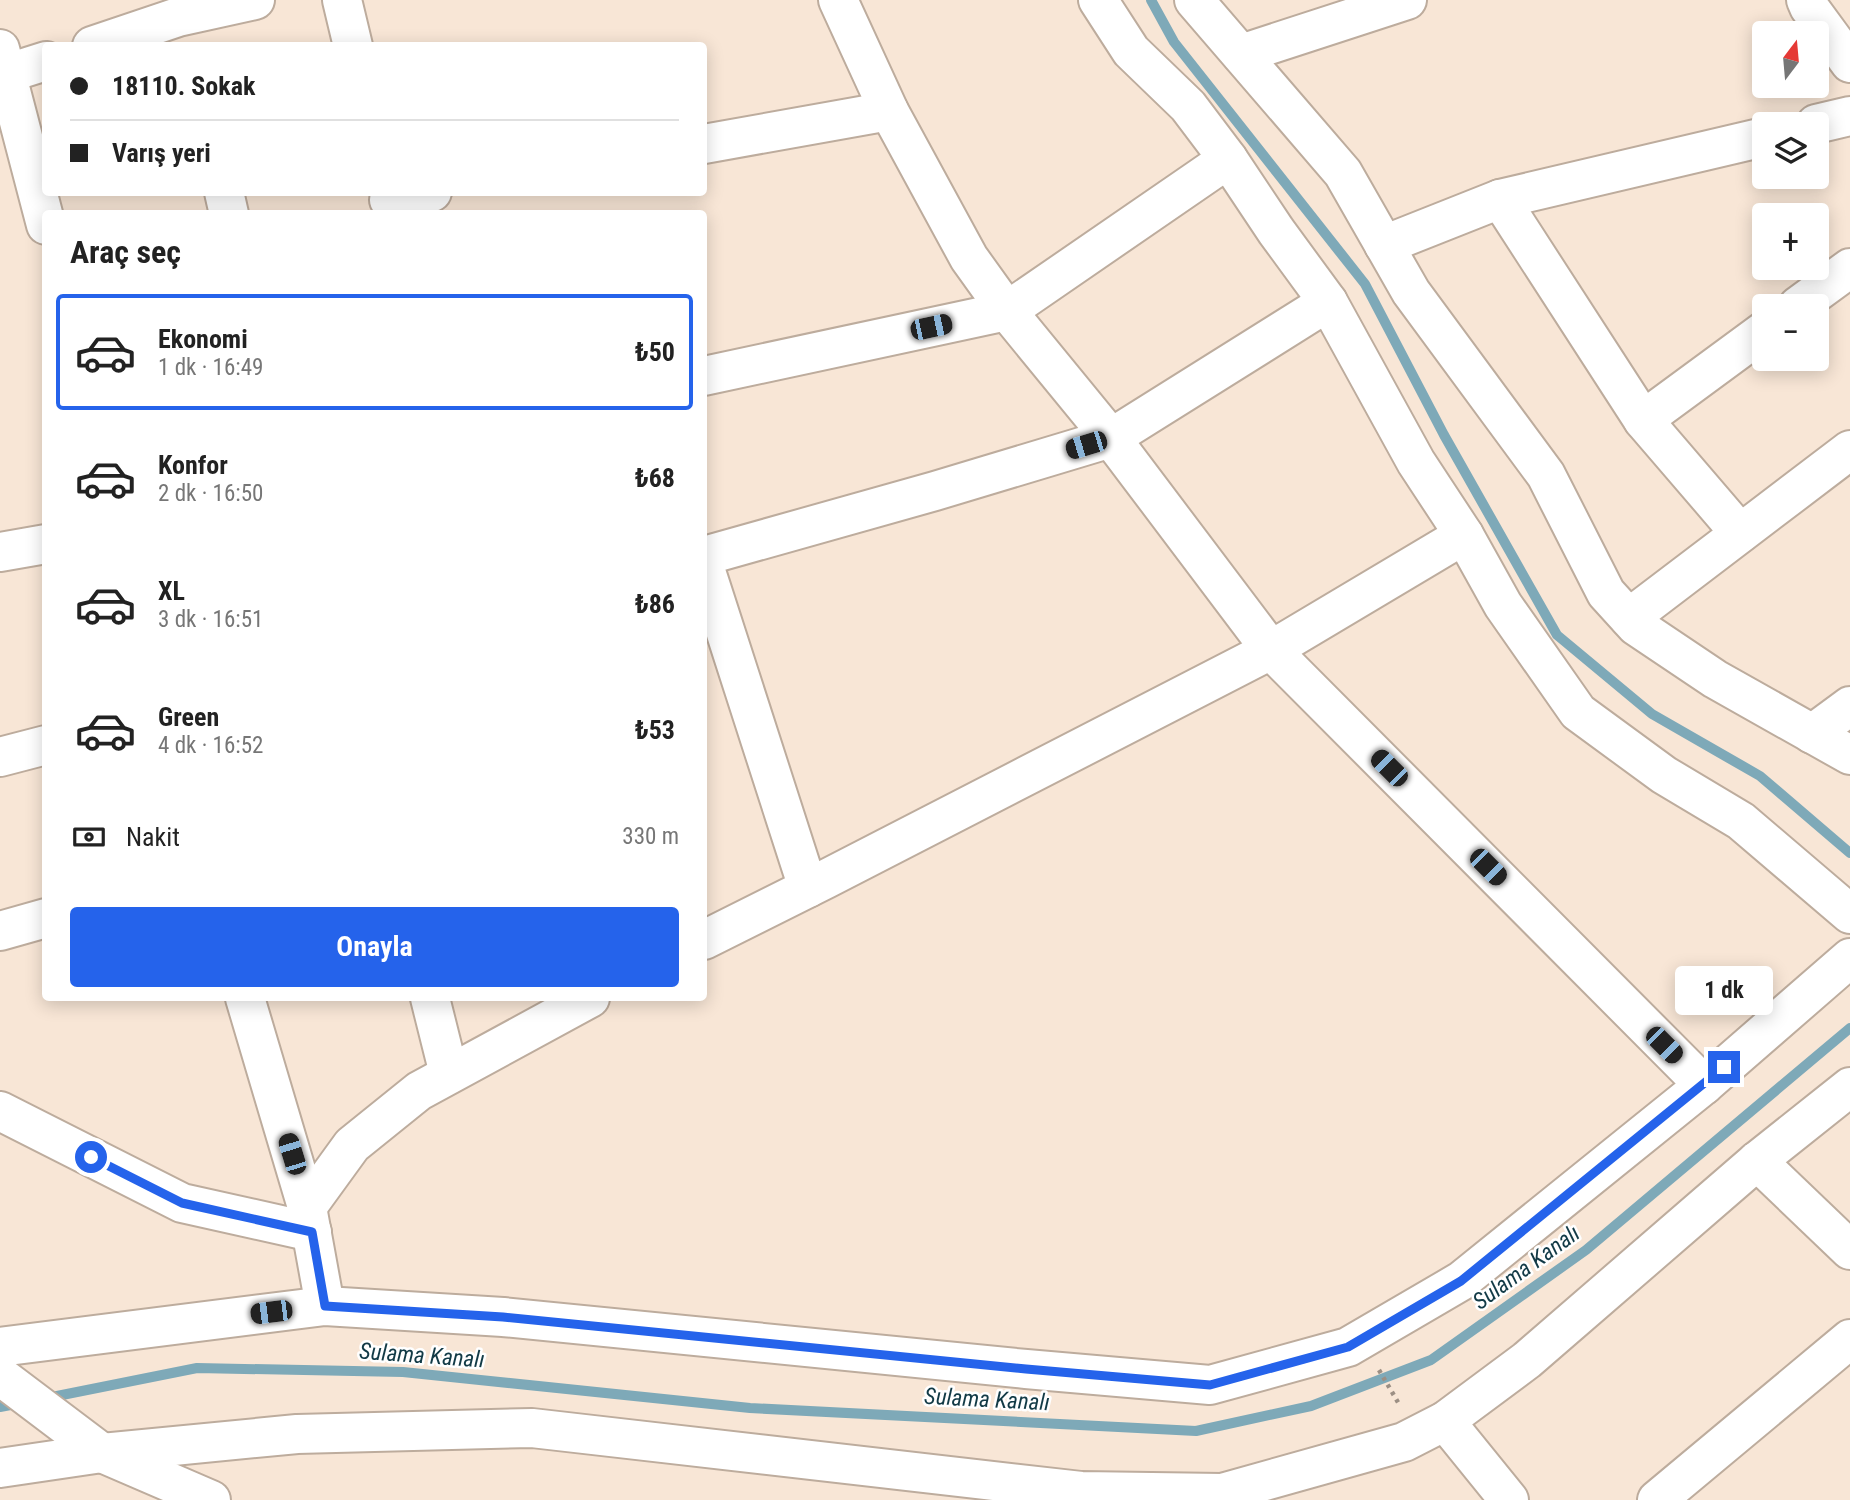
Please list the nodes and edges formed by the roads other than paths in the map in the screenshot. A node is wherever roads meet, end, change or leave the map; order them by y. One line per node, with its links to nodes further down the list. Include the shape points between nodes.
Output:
1 (255, 0): 8 (street)
2 (342, 0): 10 (street)
3 (838, 0): 15 (street)
4 (1098, 0): 20 (street, via 1131,51 1188,107)
5 (1194, 0): 11 (street)
6 (1407, 0): 11 (street)
7 (1817, 3): 14 (street)
8 (182, 31): 9 (street)
9 (116, 42)
10 (352, 42)
11 (1241, 54): 25 (street, via 1343,173)
12 (3, 61): 13 (street); 24 (street)
13 (42, 61)
14 (1850, 62)
15 (889, 111): 19 (street); 29 (street, via 970,258)
16 (1850, 116): 17 (street)
17 (1829, 121)
18 (1752, 139): 22 (street)
19 (707, 143)
20 (1228, 159): 28 (street); 29 (street)
21 (415, 196): 23 (street)
22 (1500, 199): 25 (street); 32 (street)
23 (389, 202)
24 (42, 210)
25 (1384, 245): 41 (street, via 1411,292 1546,475 1606,593)
26 (1850, 268): 27 (street)
27 (1814, 294)
28 (1328, 302): 33 (street); 36 (street, via 1416,462)
29 (1007, 311): 31 (street); 33 (street)
30 (1752, 340): 32 (street)
31 (707, 375)
32 (1643, 420): 35 (street)
33 (1111, 438): 39 (street); 42 (street)
34 (1850, 450): 35 (street)
35 (1740, 533): 41 (street)
36 (1464, 535): 42 (street); 49 (street, via 1503,605 1578,712 1664,775 1741,821)
37 (42, 545): 38 (street)
38 (0, 552)
39 (707, 555)
40 (707, 574): 48 (street)
41 (1629, 618): 44 (street, via 1715,679)
42 (1271, 650): 48 (street); 58 (street)
43 (1850, 706): 44 (street)
44 (1812, 734): 46 (street)
45 (42, 746): 47 (street)
46 (1850, 755)
47 (0, 757)
48 (808, 888): 52 (street)
49 (1850, 914)
50 (42, 919): 51 (street)
51 (0, 931)
52 (707, 938)
53 (1850, 958): 58 (street)
54 (246, 1001): 62 (street)
55 (431, 1001): 57 (street)
56 (579, 1001): 57 (street)
57 (449, 1074): 62 (street, via 419,1091 352,1145)
58 (1704, 1085): 64 (street, via 1461,1281 1348,1347 1210,1385 503,1317)
59 (1850, 1087): 61 (street)
60 (0, 1111): 62 (street, via 182,1203)
61 (1757, 1161): 63 (street); 68 (street, via 1527,1360)
62 (310, 1219): 64 (street)
63 (1850, 1250)
64 (325, 1306): 66 (street)
65 (1850, 1339): 73 (street)
66 (0, 1347)
67 (0, 1376): 69 (street)
68 (1445, 1421): 69 (street, via 1404,1442 1222,1493 1081,1491 532,1428 297,1434); 72 (street)
69 (103, 1453): 70 (street); 71 (street)
70 (0, 1468)
71 (211, 1500)
72 (1509, 1500)
73 (1657, 1500)

